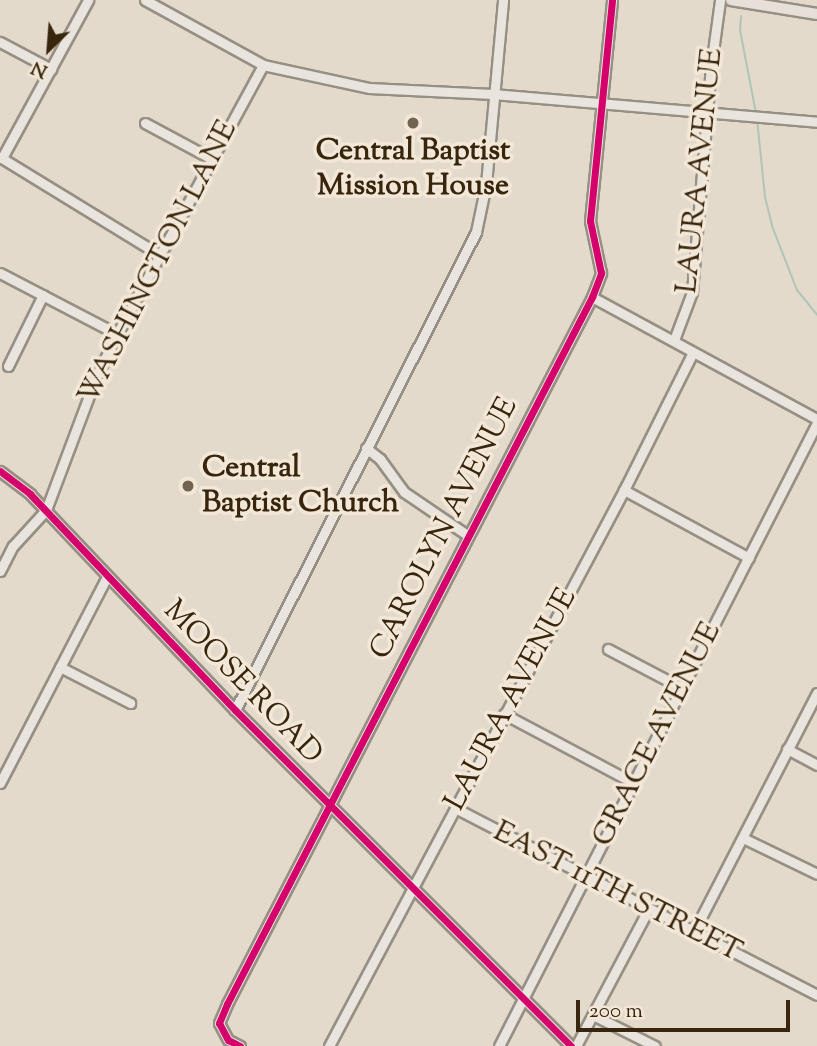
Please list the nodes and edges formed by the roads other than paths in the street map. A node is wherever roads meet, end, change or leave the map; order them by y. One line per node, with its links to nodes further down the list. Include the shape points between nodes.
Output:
1 (88, 0): 10 (street)
2 (145, 0): 9 (street)
3 (503, 0): 11 (street)
4 (612, 0): 12 (street, CAROLYN AVENUE)
5 (720, 0): 13 (street, LAURA AVENUE)
6 (731, 0): 7 (main road)
7 (817, 14)
8 (0, 42): 10 (street)
9 (263, 65): 11 (street, via 369,88); 17 (street, WASHINGTON LANE)
10 (51, 69): 16 (street)
11 (493, 94): 12 (street); 27 (street, via 486,184 476,232)
12 (601, 103): 13 (street); 21 (street, CAROLYN AVENUE, via 590,221 601,273)
13 (707, 112): 14 (street); 23 (street, LAURA AVENUE, via 692,292)
14 (817, 122)
15 (145, 123): 17 (street)
16 (1, 158): 18 (street)
17 (210, 158): 18 (street, WASHINGTON LANE)
18 (158, 254): 22 (street, WASHINGTON LANE)
19 (0, 273): 20 (street)
20 (43, 295): 22 (street); 25 (street)
21 (592, 297): 23 (street); 31 (street, CAROLYN AVENUE)
22 (117, 334): 30 (street, WASHINGTON LANE)
23 (674, 340): 24 (street)
24 (693, 352): 26 (street); 29 (street, LAURA AVENUE)
25 (8, 366)
26 (817, 421): 32 (street, GRACE AVENUE)
27 (366, 448): 31 (street, via 404,492); 40 (street)
28 (0, 471): 30 (street, MOOSE ROAD)
29 (624, 490): 32 (street); 41 (street, LAURA AVENUE)
30 (46, 510): 33 (street, WASHINGTON LANE, via 13,546); 34 (street, MOOSE ROAD)
31 (467, 535): 46 (street, CAROLYN AVENUE)
32 (749, 558): 37 (street, GRACE AVENUE)
33 (0, 571)
34 (107, 576): 36 (street); 40 (street, MOOSE ROAD)
35 (608, 649): 37 (street)
36 (61, 667): 39 (street); 44 (street)
37 (682, 688): 45 (street, GRACE AVENUE)
38 (817, 693): 42 (street)
39 (130, 703)
40 (235, 710): 46 (street, MOOSE ROAD)
41 (504, 714): 45 (street); 47 (street, LAURA AVENUE)
42 (788, 749): 43 (street); 48 (street)
43 (817, 765)
44 (0, 783)
45 (634, 783): 50 (street, GRACE AVENUE)
46 (328, 804): 51 (street, MOOSE ROAD); 57 (street, CAROLYN AVENUE, via 219,1023 228,1040)
47 (455, 808): 50 (street, EAST 11TH STREET); 51 (street, LAURA AVENUE)
48 (743, 838): 49 (street); 53 (street)
49 (817, 874)
50 (585, 877): 52 (street, EAST 11TH STREET); 55 (street, GRACE AVENUE)
51 (412, 887): 55 (street, MOOSE ROAD); 58 (street, LAURA AVENUE)
52 (648, 911): 53 (street, EAST 11TH STREET); 56 (street)
53 (693, 933): 54 (street, EAST 11TH STREET)
54 (817, 995)
55 (524, 997): 59 (street, GRACE AVENUE); 60 (street, MOOSE ROAD)
56 (593, 1015): 60 (street); 61 (street)
57 (240, 1046)
58 (329, 1046)
59 (499, 1046)
60 (573, 1046)
61 (655, 1046)

